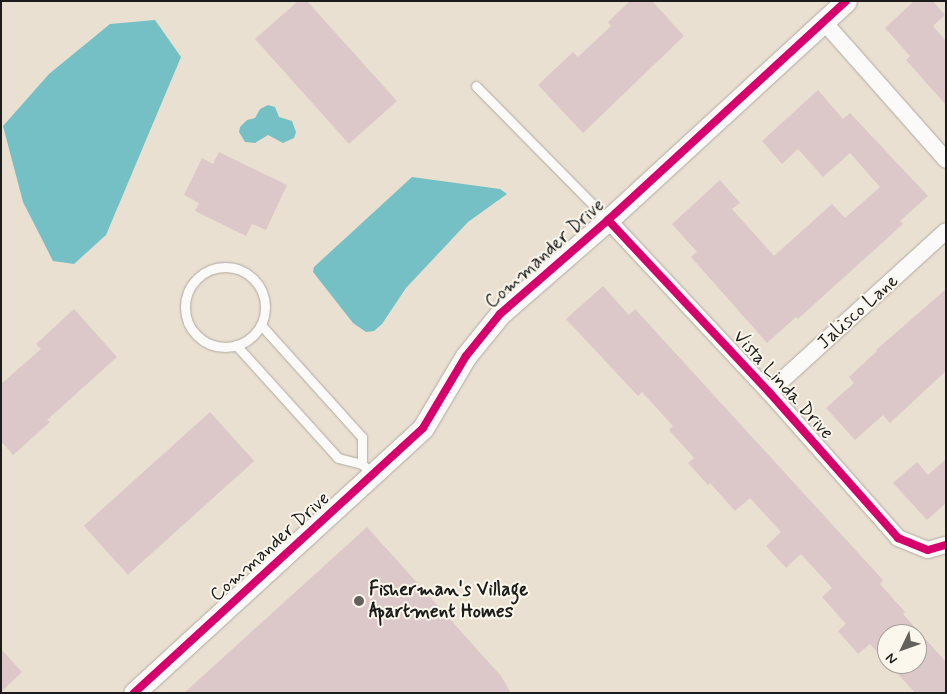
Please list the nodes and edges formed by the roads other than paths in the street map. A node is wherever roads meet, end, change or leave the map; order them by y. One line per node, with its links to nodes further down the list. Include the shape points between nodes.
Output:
1 (846, 1): 2 (street, Commander Drive)
2 (824, 22): 4 (street); 5 (street, Commander Drive)
3 (476, 86): 5 (lane)
4 (946, 160)
5 (608, 220): 9 (street, Vista Linda Drive); 10 (street, Commander Drive, via 500,314 466,356 423,428)
6 (946, 231): 9 (street, Jalisco Lane)
7 (261, 325): 8 (lane, via 253,336); 8 (lane, via 265,313 263,292 246,271 228,266 203,272 186,294 187,321 204,341 216,346); 10 (lane, via 362,437)
8 (236, 346): 10 (lane, via 338,458)
9 (769, 392): 11 (street, Vista Linda Drive, via 898,538 928,550)
10 (368, 469): 12 (street, Commander Drive)
11 (946, 545)
12 (134, 693)

